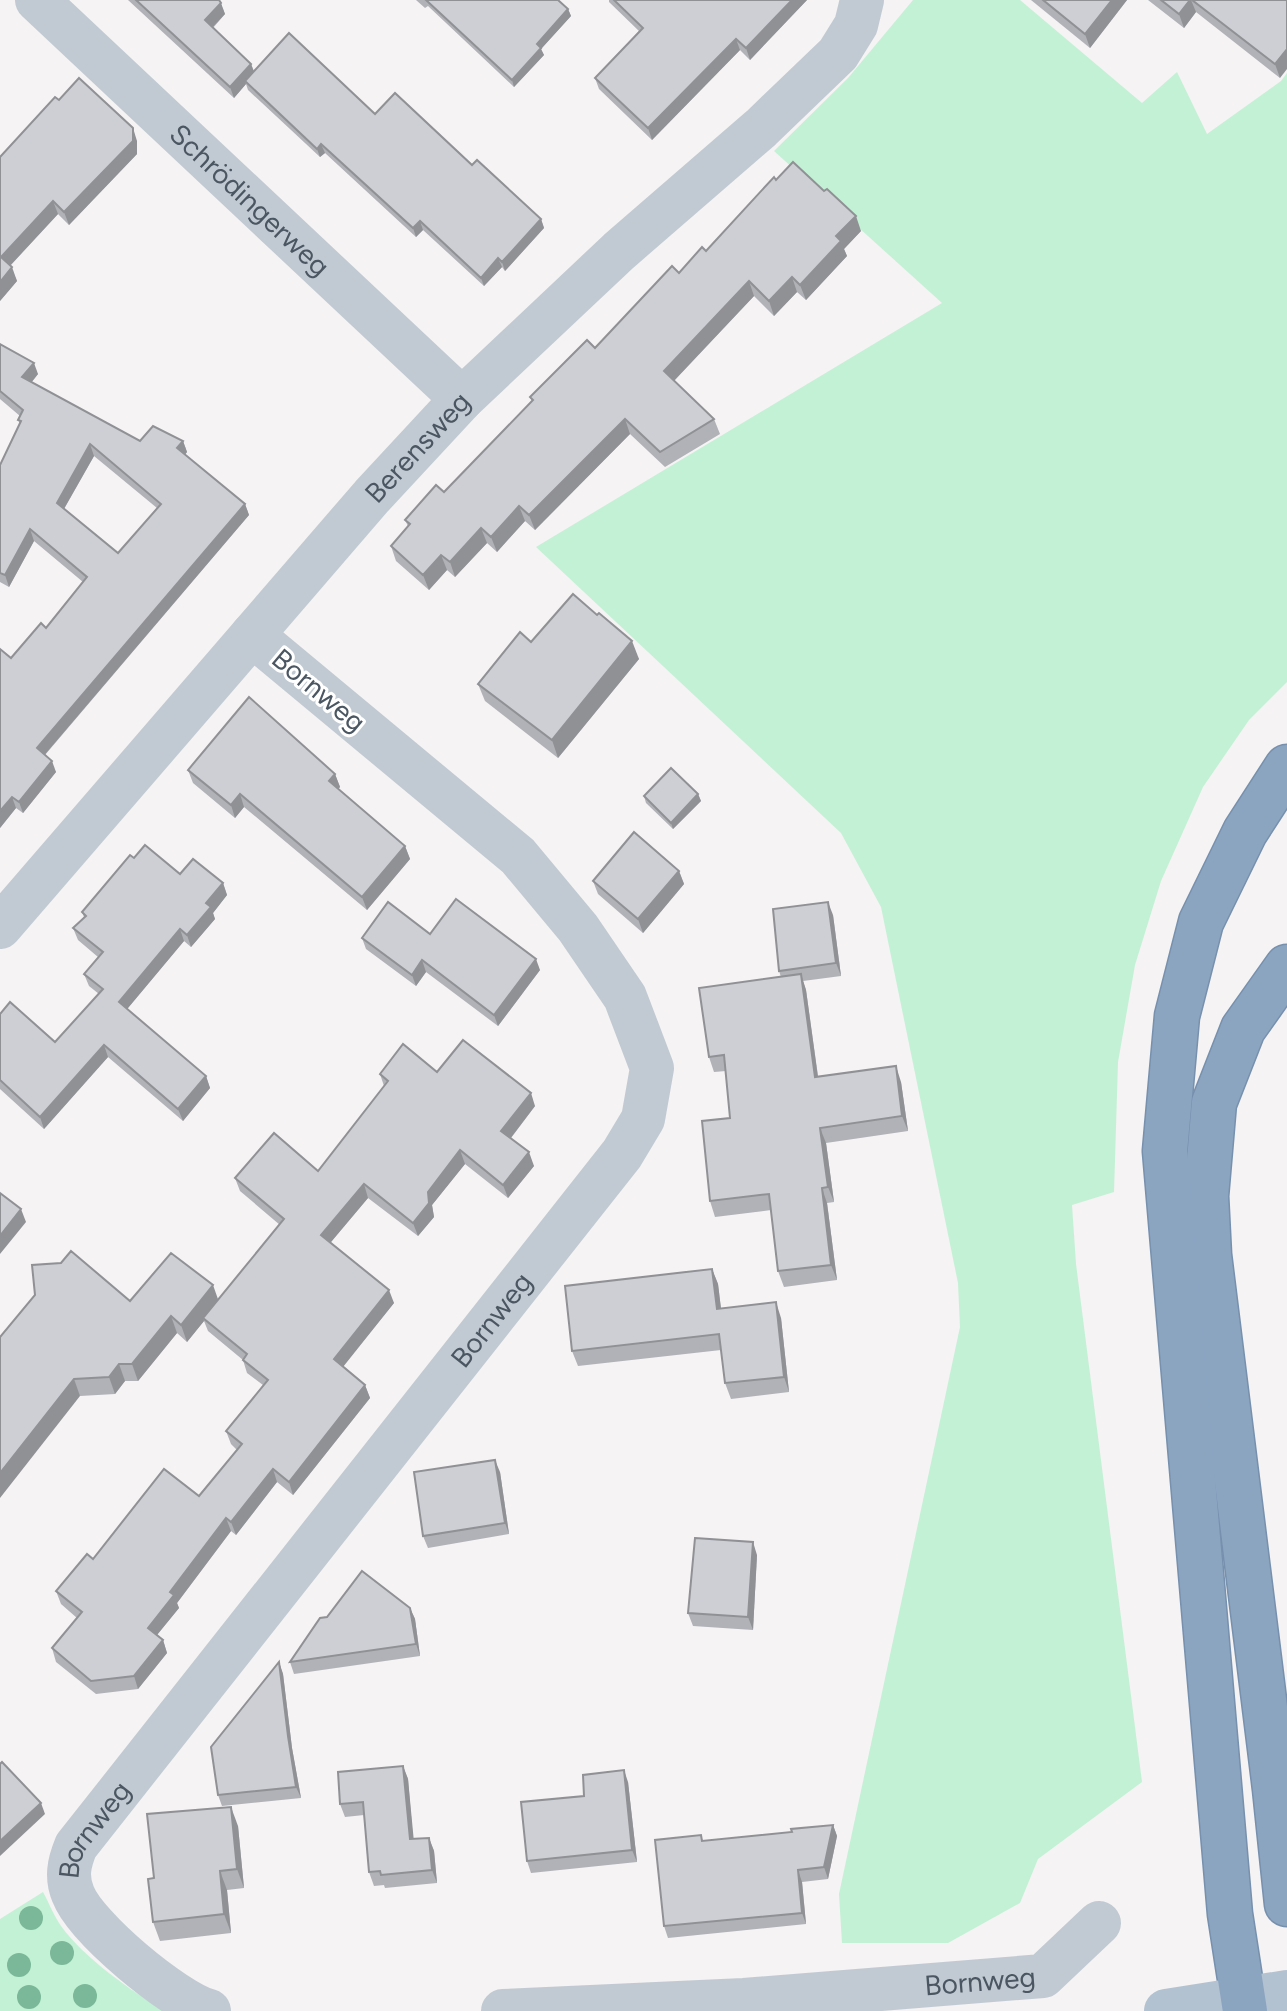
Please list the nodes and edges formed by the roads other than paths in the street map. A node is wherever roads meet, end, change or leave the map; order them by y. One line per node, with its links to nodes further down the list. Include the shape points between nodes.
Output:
1 (37, 0): 3 (street, Schrödingerweg)
2 (862, 0): 3 (street, Berensweg, via 856,25 838,54)
3 (462, 399): 4 (street, Berensweg)
4 (252, 635): 6 (street, Berensweg); 13 (street, Bornweg, via 518,856 578,928 625,997 652,1068 643,1119 622,1154 76,1846 68,1876 80,1909 166,1987)
5 (1287, 767): 12 (highway, via 1245,832 1201,922 1177,1016 1165,1151 1230,1914)
6 (0, 927)
7 (1287, 967): 8 (highway, via 1243,1029 1214,1103 1206,1196 1209,1255)
8 (1281, 1800): 9 (highway)
9 (1287, 1904)
10 (1099, 1923): 14 (street, Bornweg, via 1043,1976 744,2000)
11 (1287, 1992): 12 (main road)
12 (1244, 2005): 15 (main road)
13 (209, 2011)
14 (503, 2011)
15 (1166, 2011)

